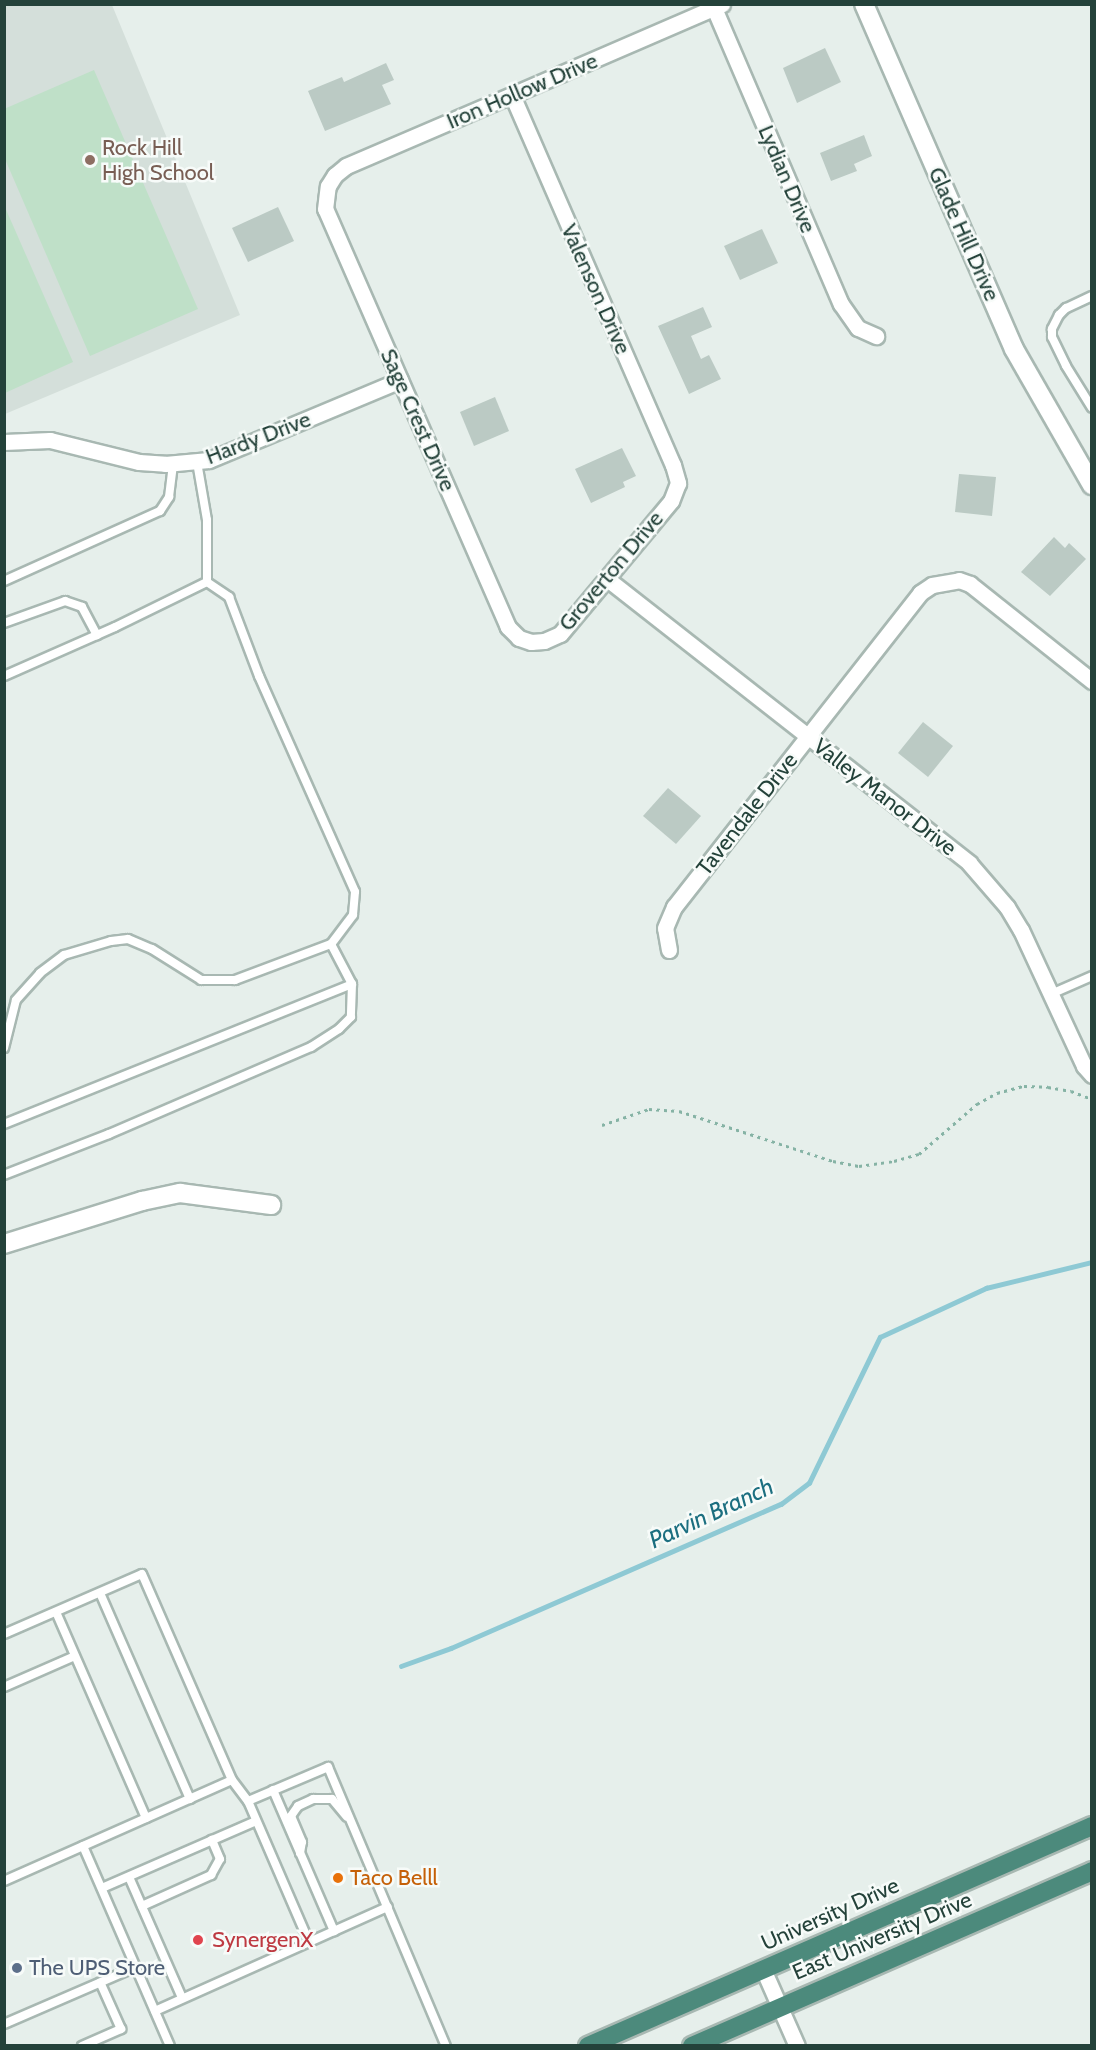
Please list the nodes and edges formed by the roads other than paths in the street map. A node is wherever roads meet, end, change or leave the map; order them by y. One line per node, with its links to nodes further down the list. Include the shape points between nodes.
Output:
1 (864, 4): 11 (street, Glade Hill Drive, via 1014,350 1052,419)
2 (718, 6): 3 (street, Iron Hollow Drive); 6 (street, Lydian Drive, via 841,304 858,328)
3 (512, 95): 4 (street, Iron Hollow Drive, via 346,166); 13 (street, Valenson Drive)
4 (328, 186): 7 (street, Sage Crest Drive, via 325,208)
5 (1092, 296): 8 (lane, via 1066,308 1052,329 1066,366)
6 (876, 336)
7 (400, 380): 10 (street, Hardy Drive, via 232,452); 20 (street, Sage Crest Drive, via 508,627 519,638)
8 (1092, 408)
9 (4, 442): 12 (street, Hardy Drive, via 50,440 139,462)
10 (197, 462): 12 (street, Hardy Drive); 17 (lane, via 207,520)
11 (1084, 462): 14 (street, Glade Hill Drive)
12 (173, 464): 16 (lane, via 169,497 160,511)
13 (678, 483): 15 (street, Groverton Drive, via 670,501)
14 (1092, 485)
15 (606, 578): 20 (street, Groverton Drive, via 560,634); 23 (street, Valley Manor Drive)
16 (4, 581)
17 (207, 582): 19 (lane); 24 (lane, via 228,597 355,892 353,915)
18 (4, 623): 19 (lane, via 65,601 82,608)
19 (97, 635): 21 (lane)
20 (531, 642)
21 (4, 676)
22 (1092, 681): 23 (street, Tavendale Drive, via 970,584 944,581 920,593)
23 (808, 736): 25 (street, Tavendale Drive, via 674,907 665,928); 28 (street, Valley Manor Drive, via 969,863 1007,907)
24 (331, 944): 27 (lane); 29 (lane, via 235,980 201,980 152,949 128,939 64,955 40,973 16,1000)
25 (669, 950)
26 (1092, 976): 28 (lane)
27 (352, 984): 31 (lane); 32 (lane, via 351,1017 311,1047)
28 (1051, 994): 30 (street, Valley Manor Drive, via 1084,1066)
29 (4, 1048)
30 (1092, 1075)
31 (4, 1124)
32 (4, 1175)
33 (271, 1205): 34 (street, via 180,1193)
34 (4, 1244)
35 (100, 1593): 36 (lane); 40 (lane, via 142,1574); 42 (lane)
36 (56, 1612): 37 (lane); 38 (lane)
37 (4, 1634)
38 (75, 1656): 39 (lane); 44 (lane)
39 (4, 1687)
40 (232, 1780): 42 (lane); 43 (lane)
41 (273, 1790): 43 (lane); 46 (lane, via 328,1767); 50 (lane)
42 (190, 1798): 44 (lane)
43 (248, 1801): 45 (lane)
44 (146, 1818): 49 (lane)
45 (256, 1821): 48 (lane); 58 (lane)
46 (352, 1822): 50 (lane, via 332,1799 313,1799 298,1806 291,1816 302,1842); 56 (lane)
47 (1092, 1826): 60 (highway, University Drive)
48 (212, 1840): 52 (lane); 55 (lane, via 220,1859 210,1875)
49 (83, 1846): 53 (lane); 54 (lane)
50 (300, 1853): 57 (lane)
51 (1092, 1871): 63 (highway, East University Drive)
52 (129, 1877): 54 (lane); 55 (lane)
53 (4, 1881)
54 (102, 1888): 59 (lane)
55 (142, 1906): 62 (lane)
56 (388, 1907): 57 (lane); 68 (lane)
57 (334, 1931): 58 (lane)
58 (309, 1942): 62 (lane)
59 (136, 1967): 61 (lane); 64 (lane)
60 (763, 1969): 63 (street); 69 (highway, University Drive)
61 (100, 1982): 65 (lane); 66 (lane, via 121,2028)
62 (182, 1998): 64 (lane)
63 (780, 2006): 70 (highway, East University Drive); 71 (street)
64 (154, 2011): 67 (lane)
65 (4, 2024)
66 (82, 2046)
67 (170, 2046)
68 (446, 2046)
69 (588, 2046)
70 (692, 2046)
71 (797, 2046)

